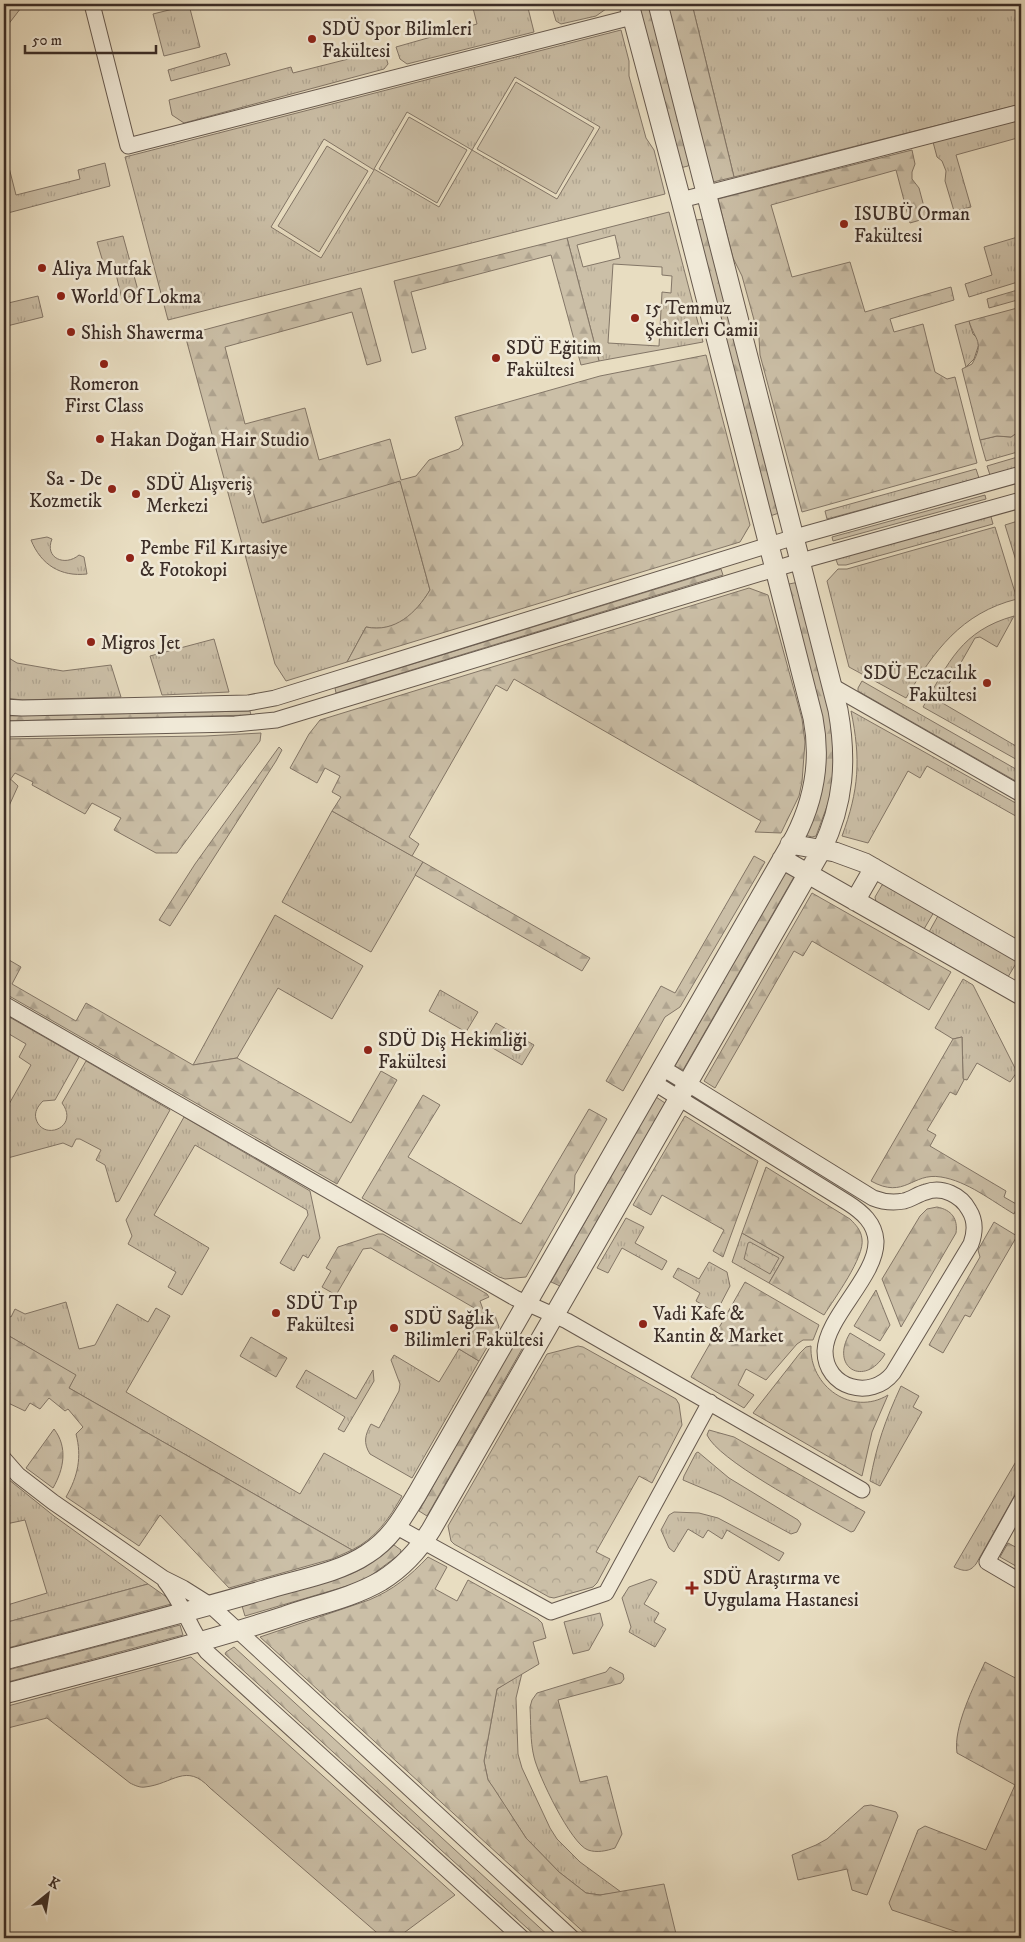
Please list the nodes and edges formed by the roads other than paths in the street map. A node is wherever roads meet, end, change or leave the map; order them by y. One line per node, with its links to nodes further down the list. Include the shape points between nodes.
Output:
1 (92, 4): 3 (street, via 128,146)
2 (658, 4): 5 (street)
3 (631, 10): 6 (street)
4 (1021, 112): 5 (street)
5 (707, 193): 6 (street); 9 (street)
6 (681, 200): 10 (street)
7 (1021, 474): 9 (street)
8 (1021, 500): 11 (street)
9 (795, 537): 10 (street); 11 (street)
10 (769, 545): 12 (street); 14 (street, via 259,701)
11 (801, 561): 12 (street); 13 (street)
12 (776, 568): 15 (street, via 276,720 235,724); 18 (street, via 816,737 811,793 803,820)
13 (832, 686): 16 (street); 17 (street, via 843,736 843,771 835,815)
14 (4, 707)
15 (4, 729)
16 (1021, 794)
17 (822, 849): 18 (street); 19 (street); 20 (street)
18 (786, 852): 20 (street); 25 (street)
19 (874, 868): 21 (street); 22 (street)
20 (808, 874): 21 (street); 26 (street)
21 (856, 901): 23 (street)
22 (1021, 953)
23 (1021, 995)
24 (4, 1004): 29 (street)
25 (657, 1075): 26 (street); 29 (street)
26 (683, 1091): 27 (street, via 866,1194); 28 (street, via 848,1203); 30 (street)
27 (884, 1201): 28 (street); 28 (street, via 903,1201 932,1190 950,1192 969,1208 974,1232 970,1244 893,1373 879,1385 861,1389 849,1386 834,1376 826,1359 825,1347 873,1259 876,1242)
28 (872, 1226)
29 (526, 1304): 30 (street); 35 (street)
30 (554, 1315): 31 (street); 36 (street)
31 (710, 1402): 33 (street); 36 (street, via 606,1594 550,1612)
32 (4, 1459): 37 (street, via 35,1488)
33 (862, 1490)
34 (1021, 1501): 38 (street, via 987,1562)
35 (397, 1527): 36 (street); 39 (street, via 378,1546 350,1564)
36 (424, 1541): 41 (street, via 399,1568 371,1586)
37 (162, 1578): 39 (street); 40 (street)
38 (1021, 1582)
39 (210, 1606): 40 (street); 41 (street)
40 (184, 1612): 42 (street); 43 (street)
41 (237, 1632): 42 (street); 46 (street)
42 (199, 1642): 44 (street); 45 (street)
43 (4, 1660)
44 (4, 1694)
45 (522, 1938)
46 (572, 1938)

